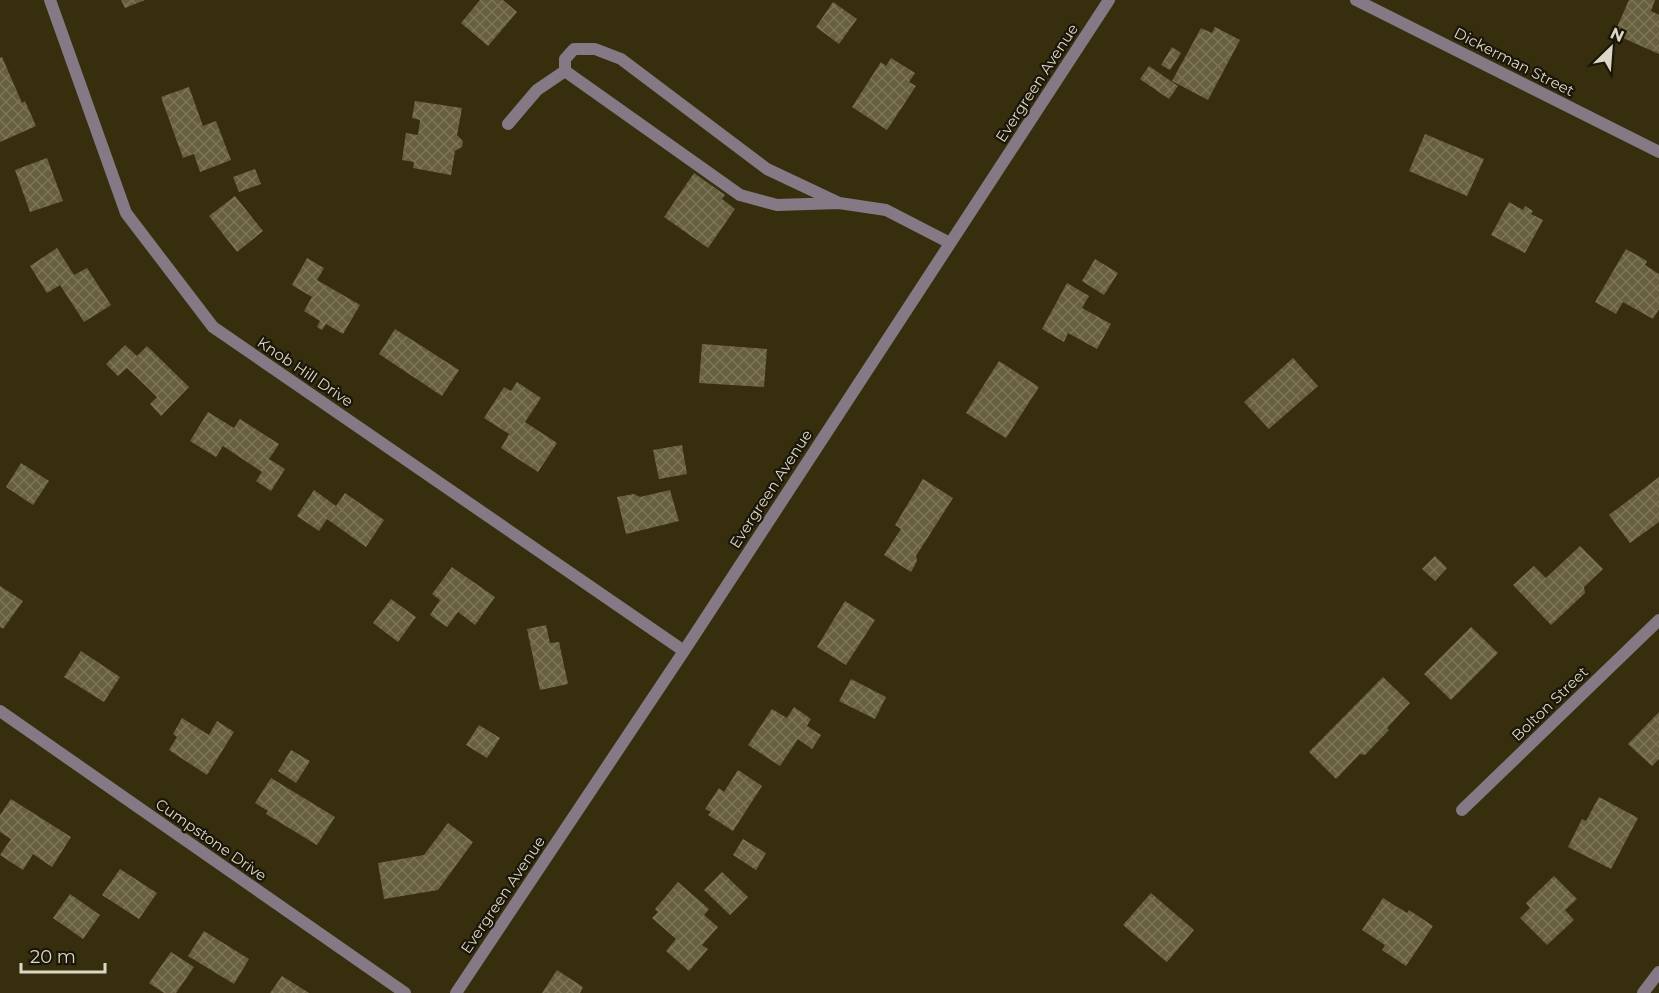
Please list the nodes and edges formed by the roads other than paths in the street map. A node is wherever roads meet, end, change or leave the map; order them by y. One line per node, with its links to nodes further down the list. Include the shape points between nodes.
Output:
1 (50, 0): 10 (street, Knob Hill Drive, via 126,213 213,327)
2 (1109, 0): 8 (street, Evergreen Avenue)
3 (1356, 0): 6 (street, Dickerman Street)
4 (565, 71): 5 (street, via 537,90); 7 (street, via 740,195 777,206); 7 (street, via 565,59 574,49 594,49 621,59 767,169)
5 (508, 124)
6 (1659, 152)
7 (839, 203): 8 (street, via 886,210)
8 (950, 243): 10 (street, Evergreen Avenue)
9 (1659, 620): 12 (street, Bolton Street)
10 (684, 651): 15 (street, Evergreen Avenue)
11 (0, 711): 14 (street, Cumpstone Drive)
12 (1462, 810)
13 (1659, 972): 16 (street)
14 (405, 993)
15 (456, 993)
16 (1643, 993)

